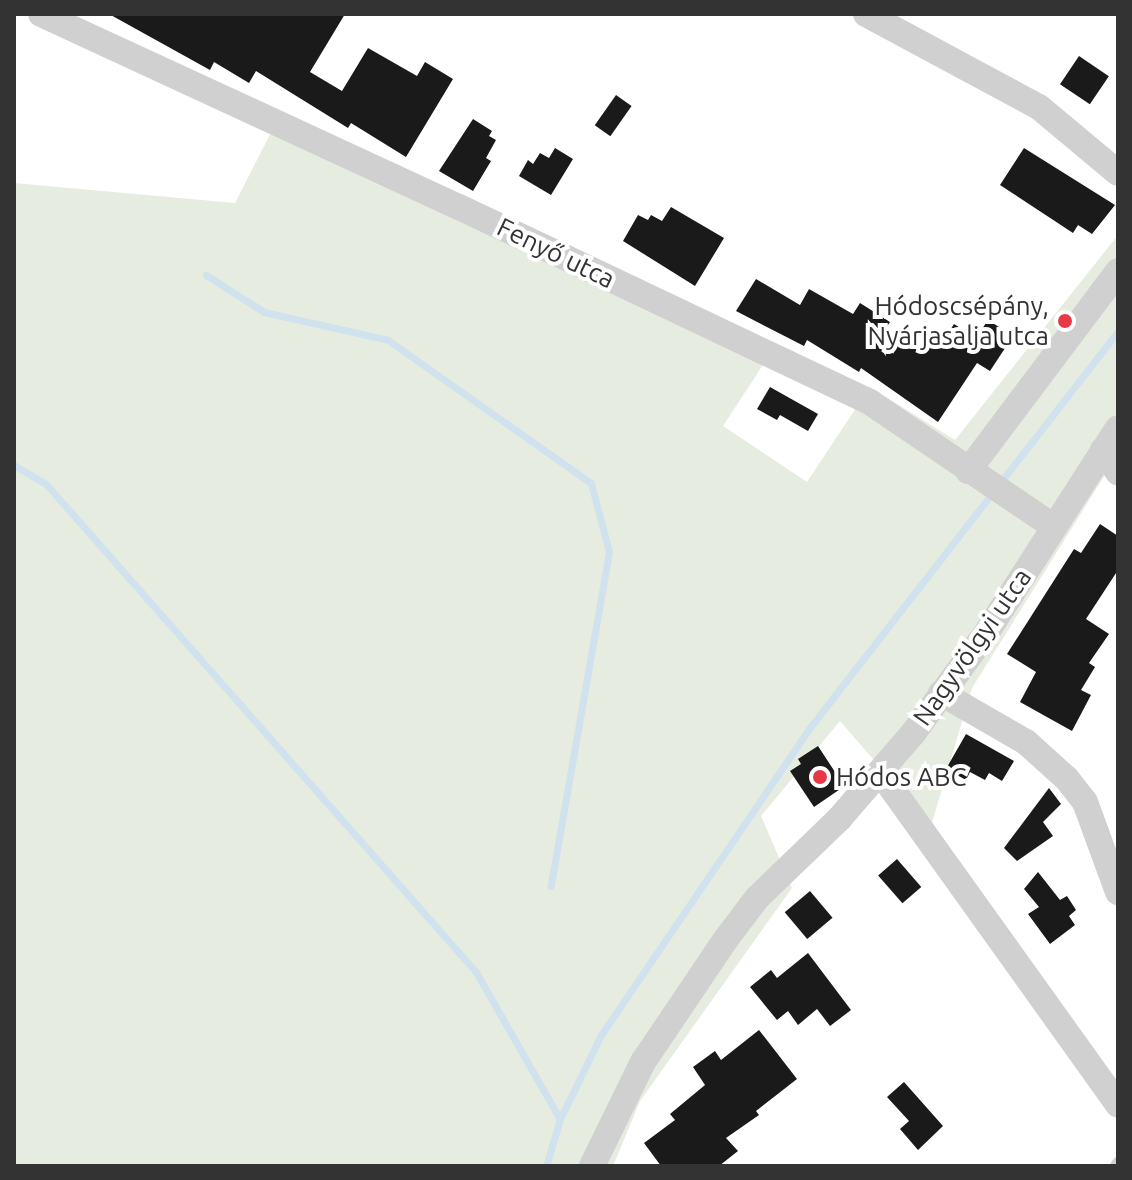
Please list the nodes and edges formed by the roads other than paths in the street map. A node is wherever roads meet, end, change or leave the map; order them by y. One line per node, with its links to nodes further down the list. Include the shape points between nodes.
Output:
1 (41, 14): 8 (street, Fenyő utca, via 871,403)
2 (866, 14): 3 (street, via 1039,107)
3 (1118, 173)
4 (1118, 271): 8 (street)
5 (1118, 428): 6 (street, Nagyvölgyi utca)
6 (1103, 450): 7 (street); 9 (street, Nagyvölgyi utca)
7 (1118, 472)
8 (987, 483): 9 (street, Fenyő utca)
9 (1053, 526): 10 (street, Nagyvölgyi utca, via 987,632)
10 (941, 693): 11 (street, Nagyvölgyi utca); 12 (street, via 1026,742 1067,779 1085,802)
11 (880, 772): 13 (street); 14 (street, Nagyvölgyi utca, via 757,898 726,939 643,1062)
12 (1118, 892)
13 (1118, 1105)
14 (592, 1166)

